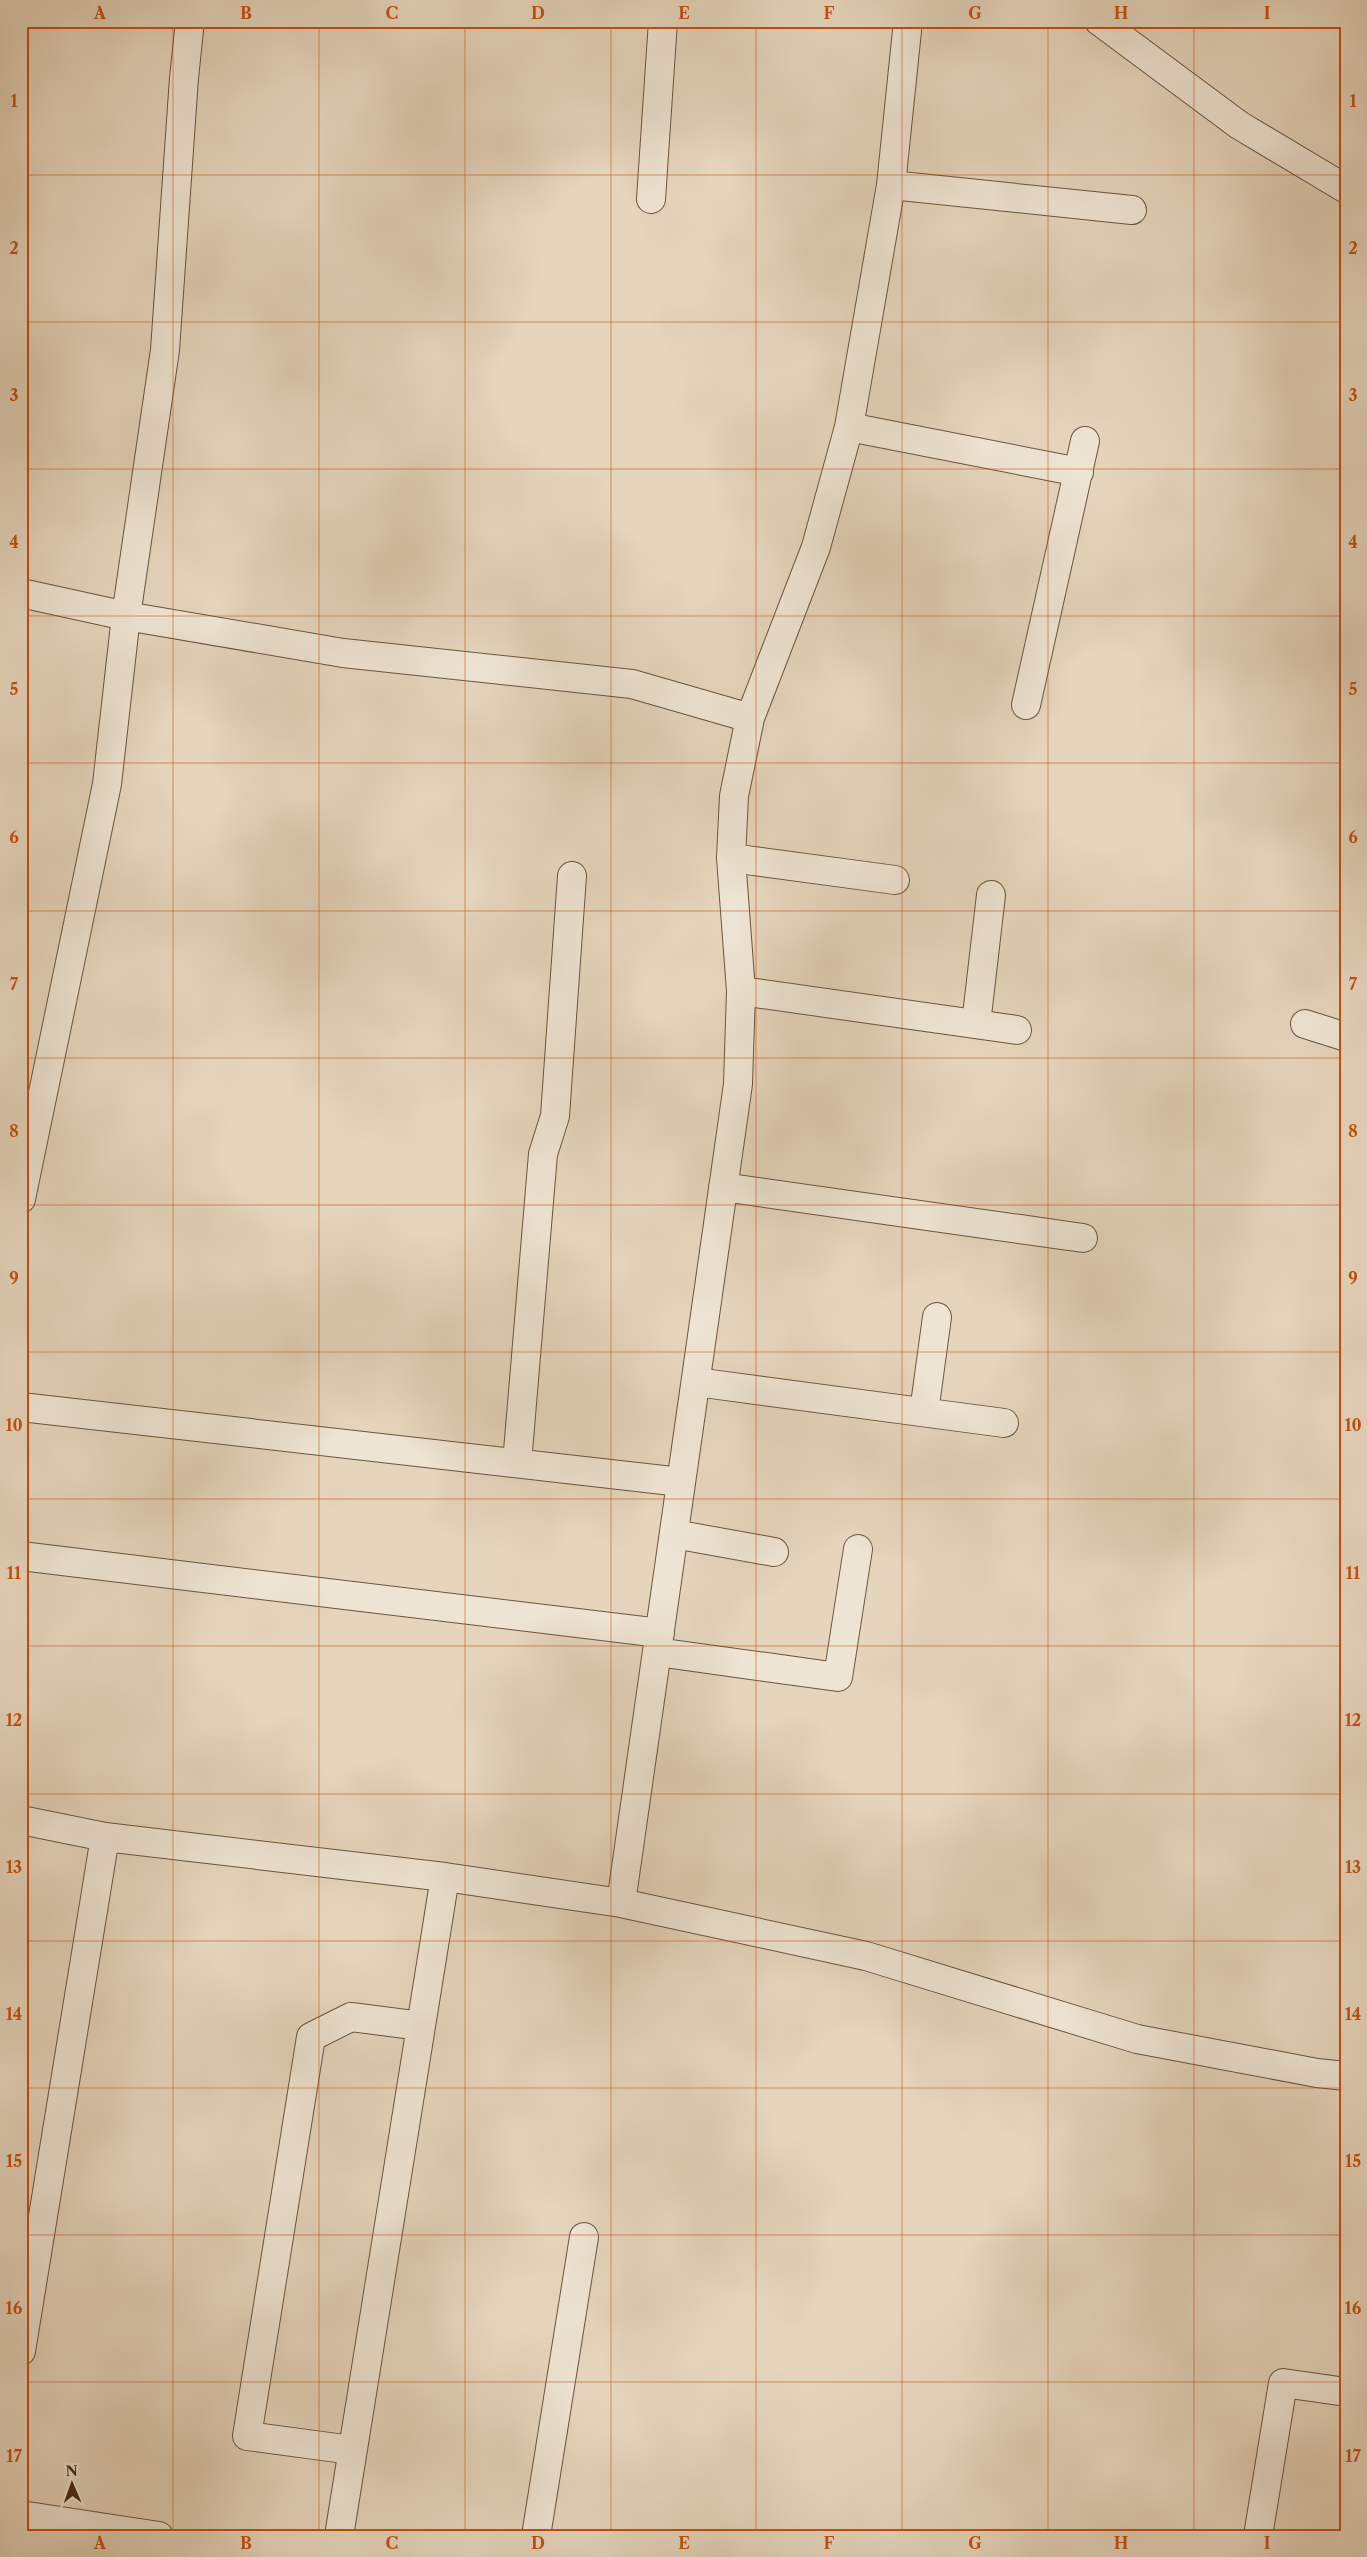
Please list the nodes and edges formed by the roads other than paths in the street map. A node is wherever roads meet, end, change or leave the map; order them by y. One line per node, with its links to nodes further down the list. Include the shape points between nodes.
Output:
1 (190, 21): 13 (street, via 165,350)
2 (663, 21): 7 (street)
3 (908, 21): 5 (street)
4 (1099, 21): 6 (street, via 1239,125)
5 (891, 185): 8 (street); 9 (street)
6 (1346, 188)
7 (651, 199)
8 (1132, 210)
9 (849, 427): 11 (street); 15 (street, via 816,547)
10 (1085, 441): 11 (street)
11 (1079, 472): 14 (street)
12 (21, 593): 13 (street)
13 (126, 616): 15 (street, via 342,653 632,684); 26 (street, via 107,784)
14 (1026, 705)
15 (750, 718): 16 (street, via 734,796)
16 (731, 858): 18 (street); 20 (street)
17 (572, 876): 33 (street, via 555,1116 543,1154)
18 (895, 880)
19 (991, 895): 21 (street)
20 (741, 991): 21 (street); 25 (street, via 738,1084)
21 (976, 1024): 23 (street)
22 (1305, 1024): 24 (street)
23 (1017, 1030)
24 (1346, 1037)
25 (723, 1187): 27 (street); 29 (street)
26 (21, 1199)
27 (1083, 1238)
28 (937, 1317): 31 (street)
29 (696, 1382): 31 (street); 34 (street)
30 (21, 1407): 33 (street)
31 (924, 1412): 32 (street)
32 (1004, 1422)
33 (517, 1463): 34 (street)
34 (681, 1482): 35 (street)
35 (674, 1534): 37 (street); 39 (street)
36 (858, 1549): 39 (street, via 838,1677)
37 (774, 1552)
38 (21, 1556): 39 (street)
39 (658, 1642): 43 (street)
40 (21, 1820): 41 (street)
41 (105, 1837): 42 (street); 47 (street)
42 (445, 1877): 43 (street); 44 (street)
43 (621, 1903): 45 (street, via 866,1956 1137,2039)
44 (421, 2026): 49 (street); 49 (street, via 351,2017 311,2037 247,2436)
45 (1346, 2076)
46 (584, 2237): 53 (street)
47 (21, 2352)
48 (1346, 2392): 54 (street, via 1283,2383)
49 (352, 2450): 52 (street)
50 (21, 2515): 51 (street)
51 (159, 2536)
52 (338, 2536)
53 (536, 2536)
54 (1258, 2536)

